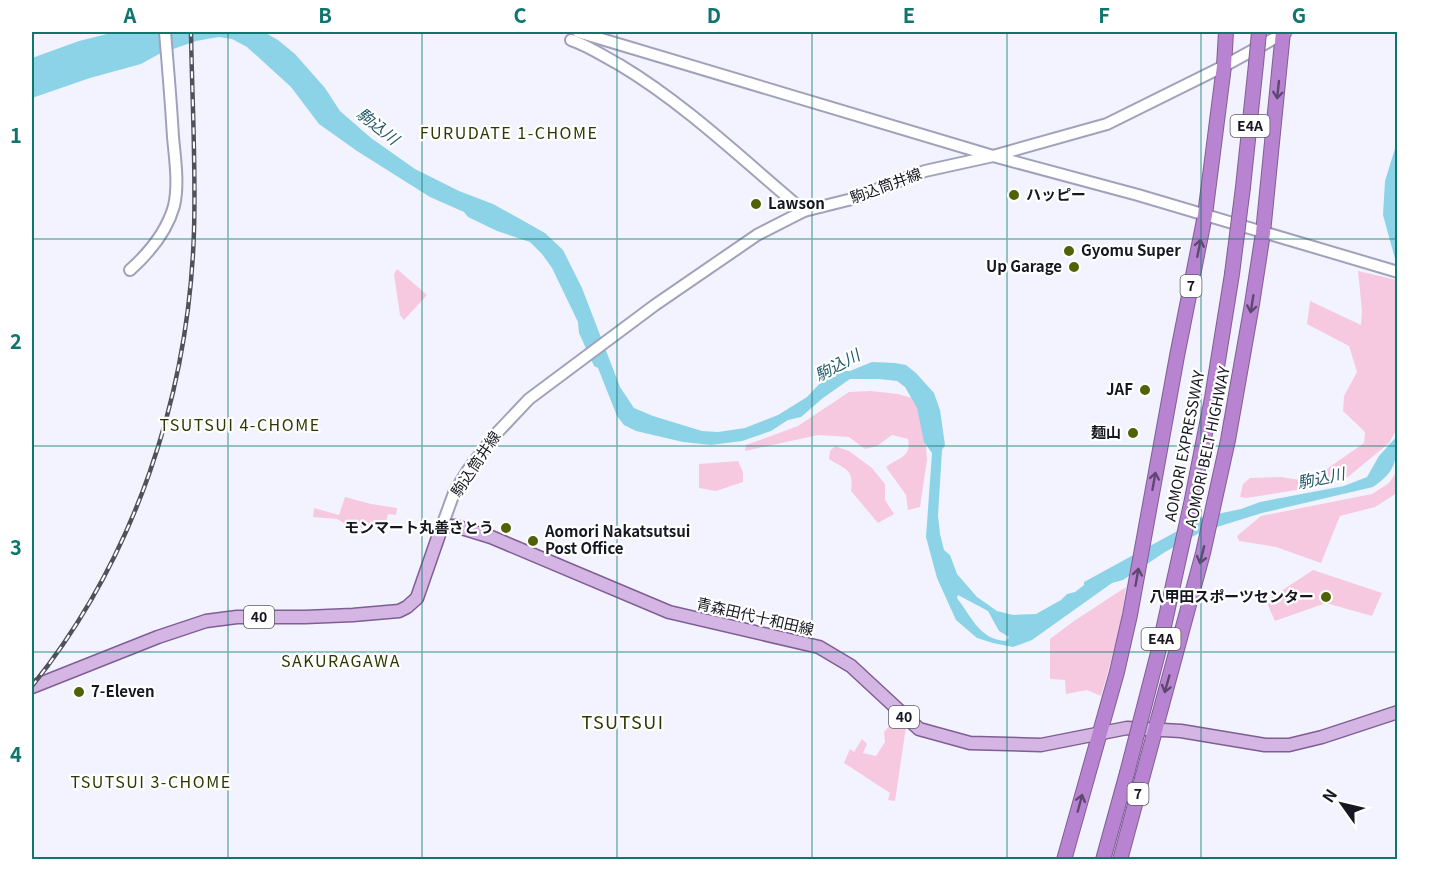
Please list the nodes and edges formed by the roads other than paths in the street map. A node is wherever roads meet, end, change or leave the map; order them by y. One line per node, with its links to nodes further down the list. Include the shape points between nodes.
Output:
1 (165, 32): 11 (street, via 175,166 174,205 159,236)
2 (1226, 32): 6 (highway, 7)
3 (1259, 32): 19 (highway, AOMORI EXPRESSWAY / E4A, bridge, via 1232,274 1212,398 1158,653)
4 (1284, 32): 6 (street, 駒込筒井線); 10 (highway, AOMORI BELT HIGHWAY / 7, one-way to 10)
5 (575, 36): 7 (street); 8 (street, via 701,122)
6 (1224, 66): 7 (street, 駒込筒井線, via 1107,124); 9 (highway, 7)
7 (993, 156): 8 (street, 駒込筒井線, via 925,171 852,199); 9 (street)
8 (804, 212): 13 (street, 駒込筒井線, via 745,242 534,395 468,470 454,493)
9 (1205, 215): 10 (street); 17 (highway, 7, one-way to 9, via 1130,615)
10 (1263, 233): 12 (street); 16 (highway, AOMORI BELT HIGHWAY / 7, one-way to 16, via 1241,375 1215,503)
11 (130, 270)
12 (1398, 272)
13 (442, 526): 14 (main road, 40, via 417,598 407,608 353,615 206,621); 17 (main road, 青森田代十和田線 / 40, via 491,537 669,612 819,647 851,666 922,731 970,743 1024,746)
14 (32, 687)
15 (1398, 712): 16 (main road, 青森田代十和田線 / 40, via 1289,745)
16 (1154, 729): 17 (main road, 青森田代十和田線 / 40); 20 (highway, AOMORI BELT HIGHWAY / 7)
17 (1100, 732): 18 (highway, 7, one-way to 17)
18 (1064, 860)
19 (1103, 860)
20 (1120, 860)

